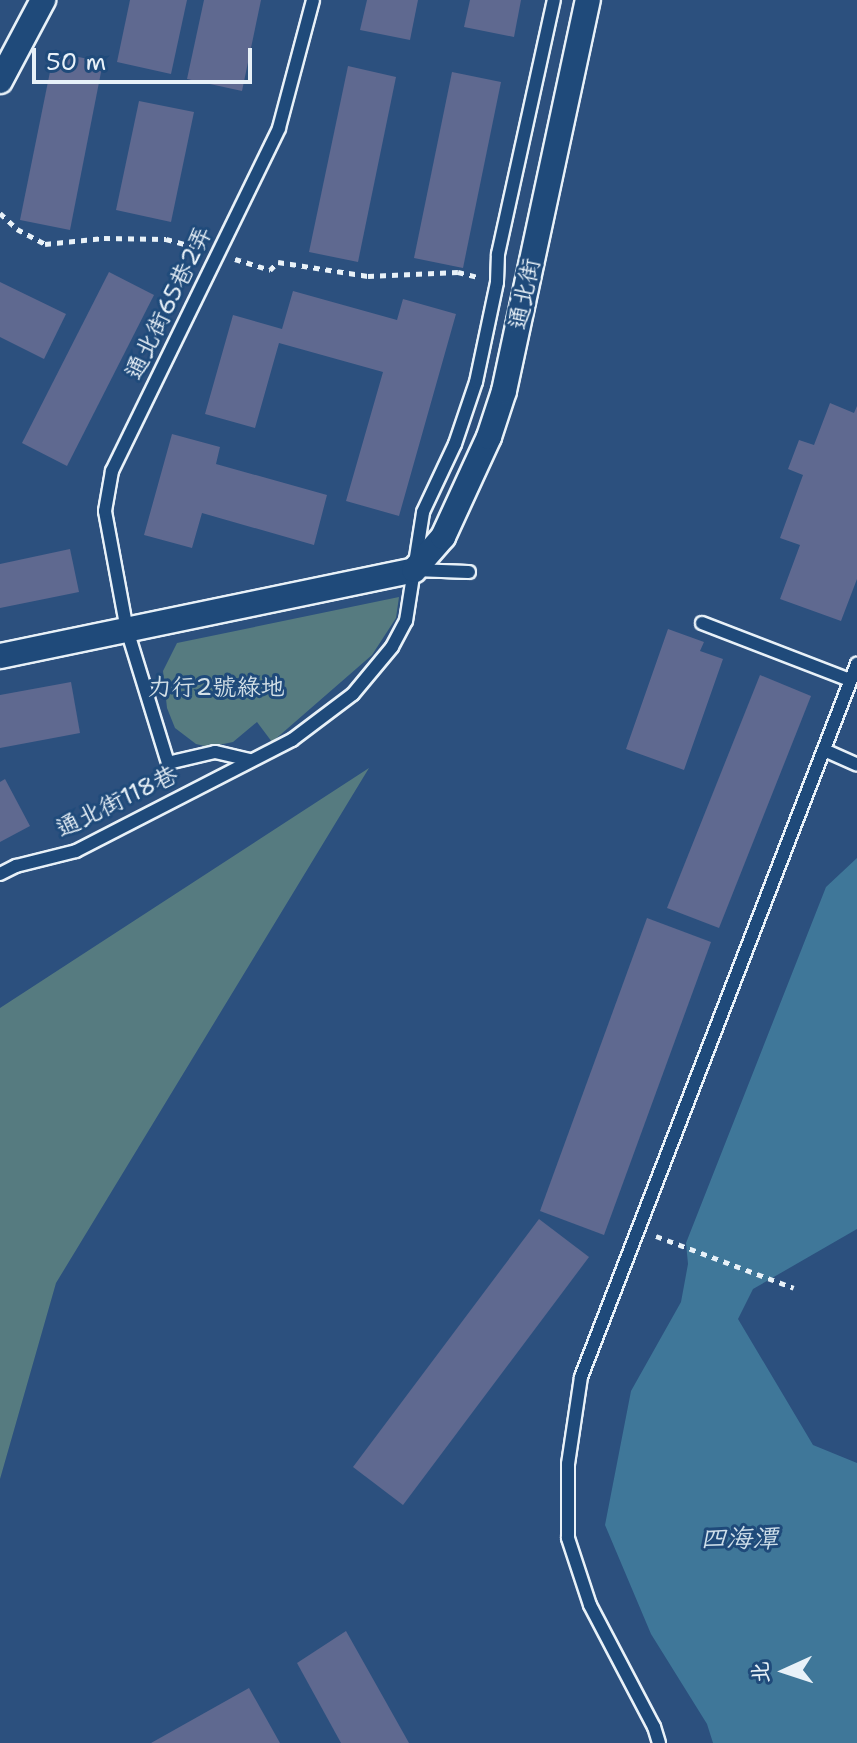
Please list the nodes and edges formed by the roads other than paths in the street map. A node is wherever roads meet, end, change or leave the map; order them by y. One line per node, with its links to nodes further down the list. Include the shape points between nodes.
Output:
1 (43, 0): 5 (street)
2 (313, 0): 9 (lane, 通北街65巷2弄, via 279,128 112,471 105,511)
3 (554, 0): 6 (lane, 通北街, via 498,254 476,382 423,512)
4 (588, 0): 6 (street, 通北街, via 504,391 443,537)
5 (0, 81)
6 (414, 570): 7 (lane); 9 (street); 14 (lane, 通北街118巷, via 406,621 353,694 292,740)
7 (469, 572)
8 (702, 623): 12 (lane)
9 (127, 630): 10 (street); 14 (lane, 通北街118巷, via 168,763 215,752)
10 (0, 656)
11 (857, 664): 12 (lane)
12 (850, 680): 13 (lane)
13 (824, 750): 15 (lane); 17 (lane, via 581,1377 568,1464 568,1538 590,1605)
14 (250, 760): 16 (lane, 通北街118巷, via 76,851)
15 (857, 765)
16 (0, 874)
17 (659, 1743)

